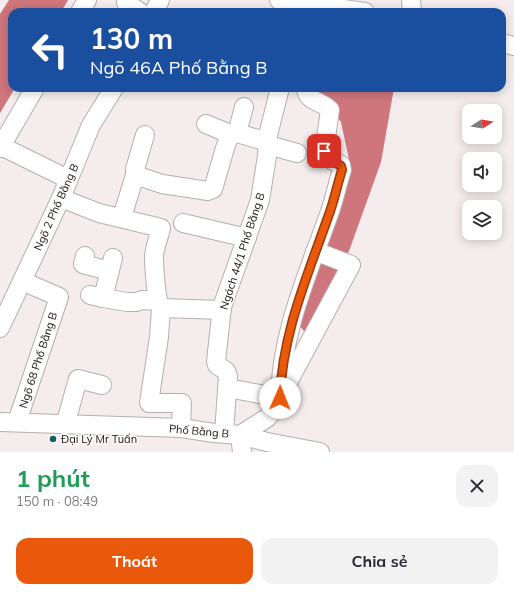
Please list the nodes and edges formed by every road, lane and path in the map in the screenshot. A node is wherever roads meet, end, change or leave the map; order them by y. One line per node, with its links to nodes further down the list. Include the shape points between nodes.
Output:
1 (279, 0): 3 (street)
2 (324, 6): 3 (street); 4 (street)
3 (300, 8)
4 (338, 8)
5 (33, 92): 14 (street)
6 (112, 92): 17 (street, Ngõ 2 Phố Bằng B, via 91,125)
7 (279, 92): 13 (street, Ngách 44/1 Phố Bằng B)
8 (306, 92): 22 (street, via 309,98 330,110 324,151 328,158 342,168)
9 (244, 107): 11 (street)
10 (206, 124): 11 (street)
11 (233, 134): 13 (street); 16 (street, via 225,148 213,189 208,191 162,184)
12 (144, 135): 16 (street)
13 (268, 143): 15 (street); 21 (street, Ngách 44/1 Phố Bằng B, via 260,200)
14 (1, 147): 17 (street)
15 (297, 153)
16 (135, 175): 19 (street)
17 (68, 179): 18 (street, Ngõ 2 Phố Bằng B)
18 (61, 198): 19 (street, via 99,213); 24 (street, Ngõ 2 Phố Bằng B)
19 (122, 217): 25 (street, via 161,228 154,256)
20 (183, 223): 21 (street)
21 (247, 238): 26 (street, Ngách 44/1 Phố Bằng B)
22 (316, 251): 30 (street, via 290,325 280,376); 30 (street, Phố Bằng B, via 348,264)
23 (85, 256): 25 (street, via 83,264 111,264 96,296 134,302 142,300)
24 (22, 280): 27 (street, Ngõ 2 Phố Bằng B); 31 (street, Ngõ 68 Phố Bằng B, via 59,297)
25 (160, 305): 26 (street); 33 (street, via 160,328 149,403 182,403)
26 (222, 310): 29 (street, Ngách 44/1 Phố Bằng B, via 216,361 217,365 226,371)
27 (0, 328)
28 (102, 385): 32 (street, via 78,379)
29 (228, 388): 30 (street); 34 (street, Ngách 44/1 Phố Bằng B)
30 (280, 398): 34 (street, Phố Bằng B, via 267,418)
31 (9, 422): 32 (street, Phố Bằng B)
32 (65, 425): 33 (street, Phố Bằng B)
33 (181, 428): 34 (street, Phố Bằng B, via 214,433)
34 (235, 440): 35 (street, via 267,442)
35 (320, 452)

